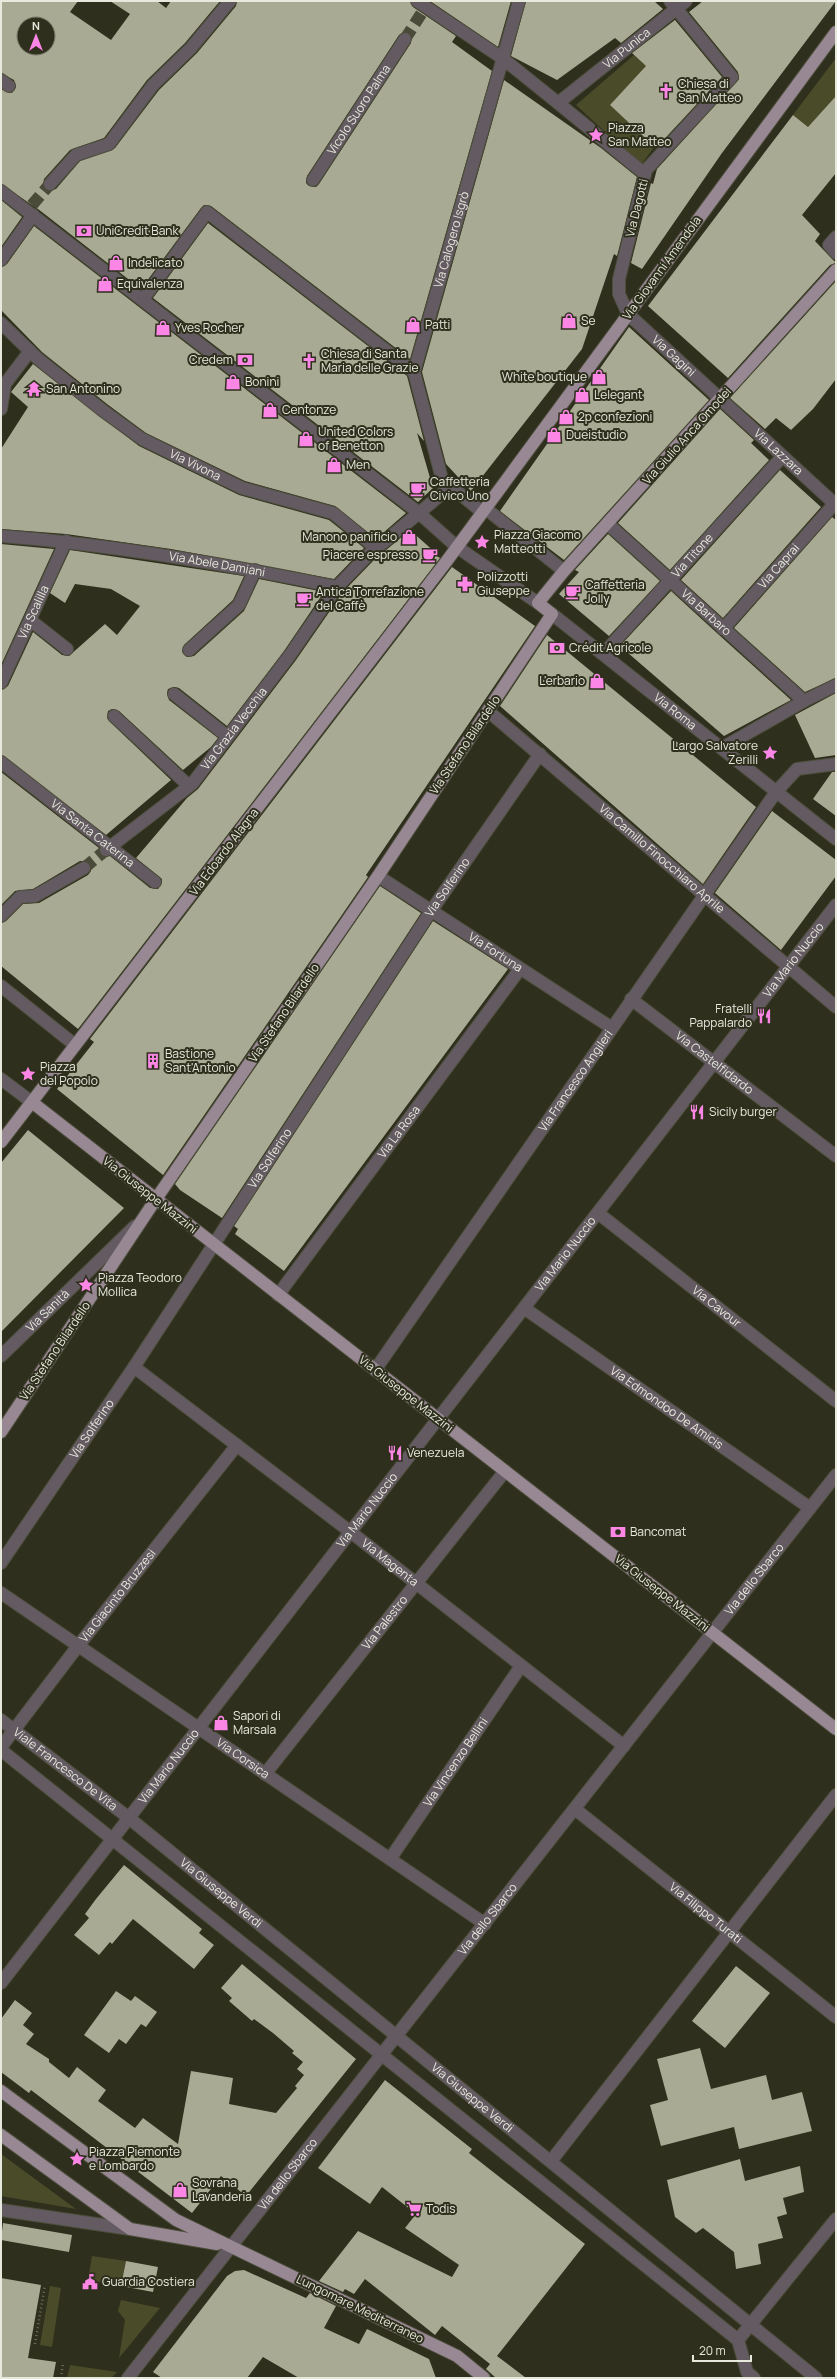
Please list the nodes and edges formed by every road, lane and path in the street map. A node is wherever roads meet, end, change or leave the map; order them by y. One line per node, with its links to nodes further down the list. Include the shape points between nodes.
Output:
1 (230, 1): 11 (street, via 191,48 153,85 109,144 76,155)
2 (518, 1): 7 (street, Via Calogero Isgrò)
3 (678, 3): 8 (street, Via Punica); 9 (street, Via Dagotti, via 732,77 658,155)
4 (422, 6): 7 (street)
5 (836, 32): 19 (main road, Via Giovanni Amendola)
6 (405, 39): 10 (street, Vicolo Suoro Palma)
7 (502, 58): 8 (street); 22 (street, Via Calogero Isgrò)
8 (558, 103): 9 (street)
9 (645, 174): 19 (street, Via Dagotti, via 619,279 619,294)
10 (313, 180)
11 (50, 184)
12 (1, 191): 13 (street)
13 (30, 210): 16 (street); 18 (street)
14 (836, 237): 15 (street, via 829,245)
15 (836, 253)
16 (1, 260)
17 (836, 270): 23 (main road, Via Giulio Anca Omodei)
18 (142, 299): 22 (street, via 207,212); 29 (street)
19 (628, 314): 23 (street, Via Gagini); 28 (main road, Via Giovanni Amendola)
20 (1, 323): 21 (street, Via Vivona)
21 (30, 351): 24 (street, via 5,384); 34 (street, Via Vivona, via 142,439 242,488 333,513)
22 (414, 372): 26 (street)
23 (720, 399): 25 (street, Via Lazzara); 30 (main road, Via Giulio Anca Omodei)
24 (1, 409)
25 (782, 456): 27 (street, Via Lazzara); 37 (street, Via Titone)
26 (446, 483): 28 (street); 29 (street)
27 (836, 504): 42 (street, Via Caprai)
28 (485, 507): 33 (main road, Via Giovanni Amendola); 36 (street)
29 (419, 513): 33 (street); 34 (street)
30 (608, 524): 36 (main road, Via Giulio Anca Omodei); 37 (street, Via Barbaro)
31 (1, 536): 32 (street, Via Abele Damiani)
32 (66, 541): 35 (street, Via Abele Damiani); 41 (street, Via Scalilla)
33 (457, 547): 39 (street); 74 (main road, Via Edoardo Alagna)
34 (376, 548): 38 (street)
35 (255, 570): 38 (street, Via Abele Damiani); 44 (street, via 239,605)
36 (564, 571): 39 (main road, Via Giulio Anca Omodei)
37 (670, 580): 42 (street, Via Barbaro); 45 (street, Via Titone)
38 (337, 587): 52 (street, Via Grazia Vecchia, via 290,655)
39 (538, 603): 40 (main road)
40 (552, 614): 45 (street, Via Roma); 50 (main road, Via Stefano Bilardello)
41 (30, 620): 43 (street); 46 (street, Via Scalilla)
42 (723, 629): 49 (street, Via Barbaro)
43 (67, 649)
44 (189, 650)
45 (603, 654): 53 (street, Via Roma)
46 (1, 683)
47 (836, 685): 49 (street)
48 (174, 694): 52 (street)
49 (804, 701): 53 (street)
50 (488, 711): 54 (street, Via Camillo Finocchiaro Aprile); 62 (main road, Via Stefano Bilardello)
51 (114, 716): 57 (street)
52 (227, 736): 57 (street, Via Grazia Vecchia)
53 (722, 748): 58 (street, Via Roma)
54 (540, 754): 64 (street, Via Camillo Finocchiaro Aprile); 66 (street, Via Solferino)
55 (1, 762): 60 (street, Via Santa Caterina)
56 (836, 764): 58 (street, Via Francesco Angileri, via 797,769)
57 (189, 786): 60 (street, Via Grazia Vecchia)
58 (776, 792): 59 (street, Via Roma); 64 (street, Via Francesco Angileri)
59 (836, 839)
60 (107, 849): 63 (street, Via Santa Caterina, via 121,855)
61 (84, 868): 67 (street, via 35,896 20,897)
62 (378, 876): 66 (street, Via Fortuna); 80 (main road, Via Stefano Bilardello)
63 (155, 882)
64 (705, 895): 68 (street, Via Camillo Finocchiaro Aprile); 71 (street, Via Francesco Angileri)
65 (836, 905): 68 (street, Via Mario Nuccio)
66 (431, 911): 69 (street, Via Fortuna); 83 (street, Via Solferino)
67 (1, 916)
68 (788, 967): 72 (street, Via Camillo Finocchiaro Aprile); 75 (street, Via Mario Nuccio)
69 (520, 969): 73 (street, Via Fortuna); 84 (street, Via La Rosa)
70 (1, 986): 74 (street)
71 (631, 999): 73 (street, Via Francesco Angileri); 75 (street, Via Castelfidardo)
72 (836, 1007)
73 (612, 1028): 88 (street, Via Francesco Angileri)
74 (75, 1046): 77 (main road, Via Edoardo Alagna)
75 (714, 1063): 79 (street, Via Castelfidardo); 81 (street, Via Mario Nuccio)
76 (1, 1079): 77 (street)
77 (33, 1103): 78 (main road, Via Edoardo Alagna); 80 (main road, Via Giuseppe Mazzini)
78 (1, 1142)
79 (836, 1156)
80 (156, 1199): 82 (main road, Via Stefano Bilardello); 83 (main road, Via Giuseppe Mazzini)
81 (598, 1213): 85 (street, Via Mario Nuccio); 89 (street, Via Cavour)
82 (146, 1215): 86 (street, Via Sanità); 91 (main road, Via Stefano Bilardello)
83 (214, 1245): 84 (main road, Via Giuseppe Mazzini); 87 (street, Via Solferino)
84 (278, 1294): 88 (main road, Via Giuseppe Mazzini)
85 (524, 1308): 90 (street, Via Mario Nuccio); 95 (street, Via Edmondoo De Amicis)
86 (1, 1356)
87 (134, 1367): 92 (street, Via Magenta); 97 (street, Via Solferino)
88 (375, 1370): 90 (main road, Via Giuseppe Mazzini)
89 (836, 1401)
90 (438, 1419): 93 (main road, Via Giuseppe Mazzini); 96 (street, Via Mario Nuccio)
91 (1, 1432)
92 (237, 1445): 96 (street, Via Magenta); 101 (street, Via Giacinto Bruzzesi)
93 (505, 1471): 98 (street, Via Palestro); 100 (main road, Via Giuseppe Mazzini)
94 (836, 1475): 95 (street, Via dello Sbarco)
95 (810, 1508): 100 (street, Via dello Sbarco)
96 (352, 1533): 98 (street, Via Magenta); 104 (street, Via Mario Nuccio)
97 (1, 1563)
98 (416, 1583): 102 (street, Via Magenta); 110 (street, Via Palestro)
99 (1, 1593): 101 (street, Via Corsica)
100 (713, 1633): 105 (main road, Via Giuseppe Mazzini); 107 (street, Via dello Sbarco)
101 (78, 1646): 104 (street, Via Corsica); 106 (street, Via Giacinto Bruzzesi)
102 (522, 1666): 107 (street, Via Magenta); 115 (street, Via Vincenzo Bellini)
103 (1, 1720): 106 (street, Viale Francesco De Vita)
104 (199, 1729): 110 (street, Via Corsica); 113 (street, Via Mario Nuccio)
105 (836, 1729)
106 (14, 1730): 108 (street, Via Giacinto Bruzzesi); 113 (street, Viale Francesco De Vita)
107 (624, 1746): 112 (street, Via dello Sbarco)
108 (1, 1747)
109 (1, 1750): 114 (street, Viale Francesco De Vita)
110 (265, 1774): 115 (street, Via Corsica)
111 (836, 1795): 117 (street)
112 (575, 1809): 116 (street, Via dello Sbarco); 117 (street, Via Filippo Turati)
113 (129, 1818): 114 (street, Via Mario Nuccio); 120 (street, Via Giuseppe Verdi)
114 (114, 1839): 118 (street, Via Mario Nuccio); 121 (street, Via Giuseppe Verdi)
115 (390, 1859): 116 (street, Via Corsica)
116 (485, 1924): 120 (street, Via dello Sbarco)
117 (729, 1932): 119 (street, Via Filippo Turati); 124 (street)
118 (1, 1983)
119 (836, 2017)
120 (397, 2036): 121 (street, Via dello Sbarco); 124 (street, Via Giuseppe Verdi)
121 (382, 2055): 128 (street, Via dello Sbarco); 131 (street, Via Giuseppe Verdi)
122 (1, 2091): 128 (main road, Lungomare Mediterraneo, via 176,2220)
123 (1, 2135): 127 (main road)
124 (551, 2161): 130 (street, Via Giuseppe Verdi)
125 (1, 2210): 127 (street)
126 (836, 2219): 130 (street)
127 (130, 2229): 128 (main road)
128 (232, 2247): 135 (street, Via dello Sbarco); 136 (main road, Lungomare Mediterraneo, via 457,2356)
129 (45, 2286): 132 (path)
130 (751, 2324): 131 (street); 138 (street, Via Giuseppe Verdi)
131 (738, 2340): 137 (street, via 747,2372)
132 (35, 2344)
133 (63, 2363): 134 (path)
134 (61, 2378)
135 (128, 2378)
136 (484, 2378)
137 (754, 2378)
138 (816, 2378)

